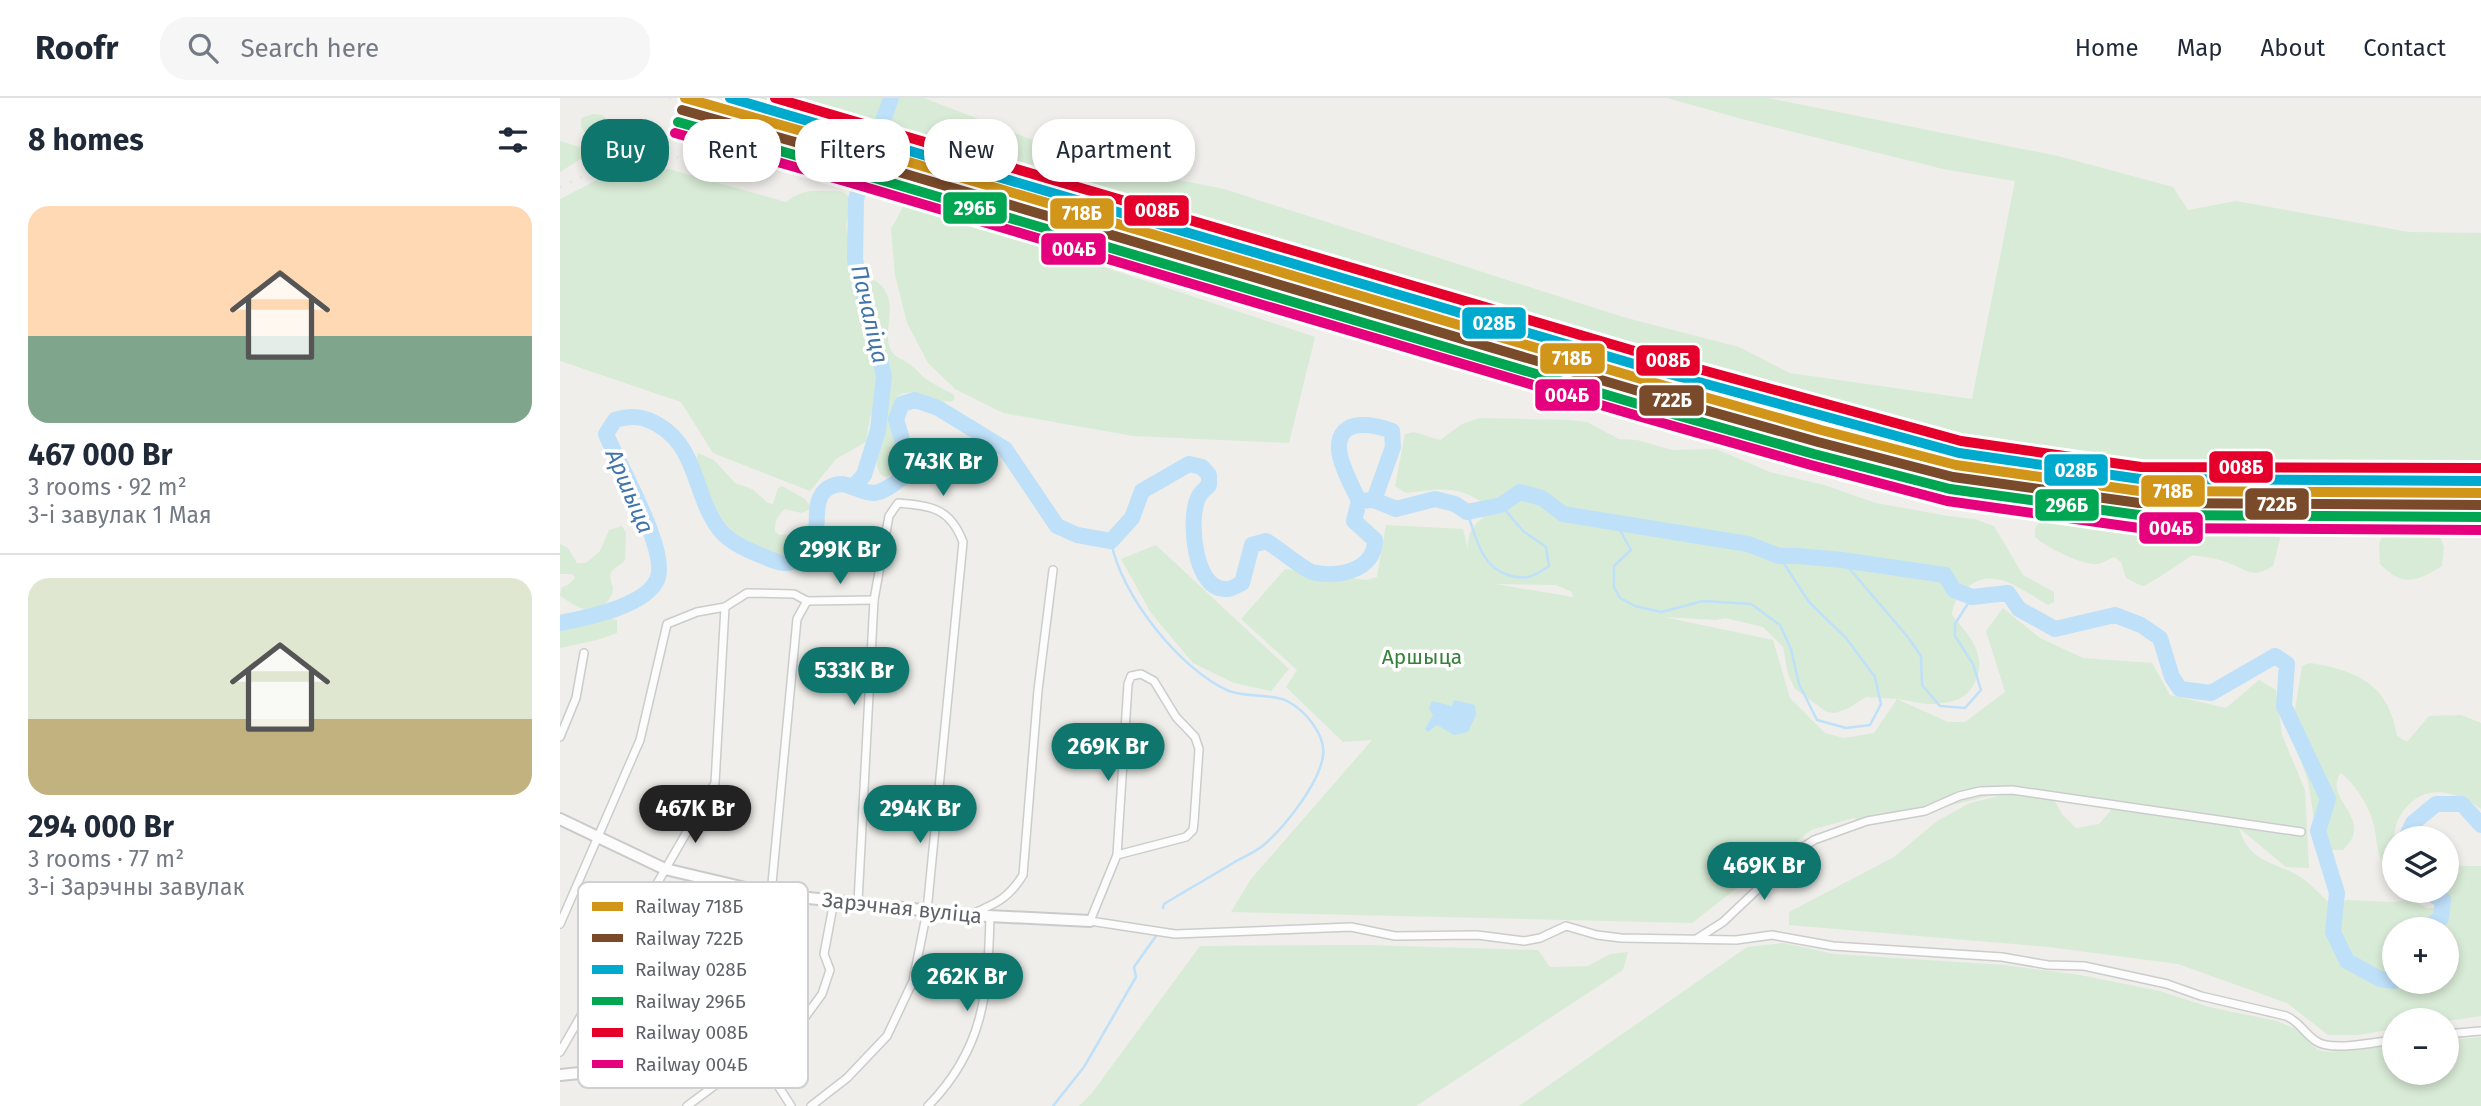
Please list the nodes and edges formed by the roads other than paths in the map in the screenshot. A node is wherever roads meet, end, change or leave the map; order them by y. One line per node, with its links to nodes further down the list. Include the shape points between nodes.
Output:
1 (1054, 570): 19 (street, via 1038,690 1023,875 999,902)
2 (874, 600): 3 (street); 17 (street); 18 (street, via 889,516 898,503 945,514 956,524 963,542 962,559)
3 (807, 601): 4 (street, via 794,594 747,593); 14 (street, via 797,619)
4 (725, 607): 9 (street, via 667,624 640,740); 11 (street, via 715,783)
5 (584, 653): 6 (street, via 576,698)
6 (560, 737)
7 (560, 819): 9 (street, Зарэчная вуліца)
8 (2301, 832): 23 (street, via 2012,790 1980,792 1925,811 1867,821 1814,841 1723,922)
9 (597, 836): 11 (street, Зарэчная вуліца); 22 (street)
10 (1117, 855): 10 (street, via 1186,837 1193,830 1199,750 1195,737 1176,717 1154,681 1141,674 1131,676 1128,684); 21 (street)
11 (665, 869): 12 (street); 13 (street, Зарэчная вуліца)
12 (658, 882)
13 (720, 882)
14 (772, 882)
15 (808, 898): 16 (street, Зарэчная вуліца)
16 (834, 901): 17 (street, Зарэчная вуліца); 24 (street, via 824,954 830,970 822,994)
17 (858, 902): 18 (street, Зарэчная вуліца)
18 (927, 911): 19 (street, Зарэчная вуліца); 36 (street, via 913,981 887,1036)
19 (969, 915): 20 (street, Зарэчная вуліца)
20 (990, 917): 21 (street, Зарэчная вуліца); 37 (street, via 982,1013 967,1056)
21 (1090, 921): 23 (street, via 1175,934 1351,927 1395,936 1477,935 1524,941 1566,926 1621,938)
22 (560, 923)
23 (1697, 939): 28 (street, via 1772,935 1833,946 2084,966 2286,1016 2324,1045)
24 (808, 1013)
25 (578, 1021): 29 (street)
26 (2481, 1031): 27 (street)
27 (2459, 1033)
28 (2382, 1041)
29 (560, 1052)
30 (578, 1073): 31 (street)
31 (560, 1075)
32 (711, 1088): 34 (street)
33 (779, 1088): 35 (street)
34 (687, 1106)
35 (791, 1106)
36 (811, 1106)
37 (928, 1106)

